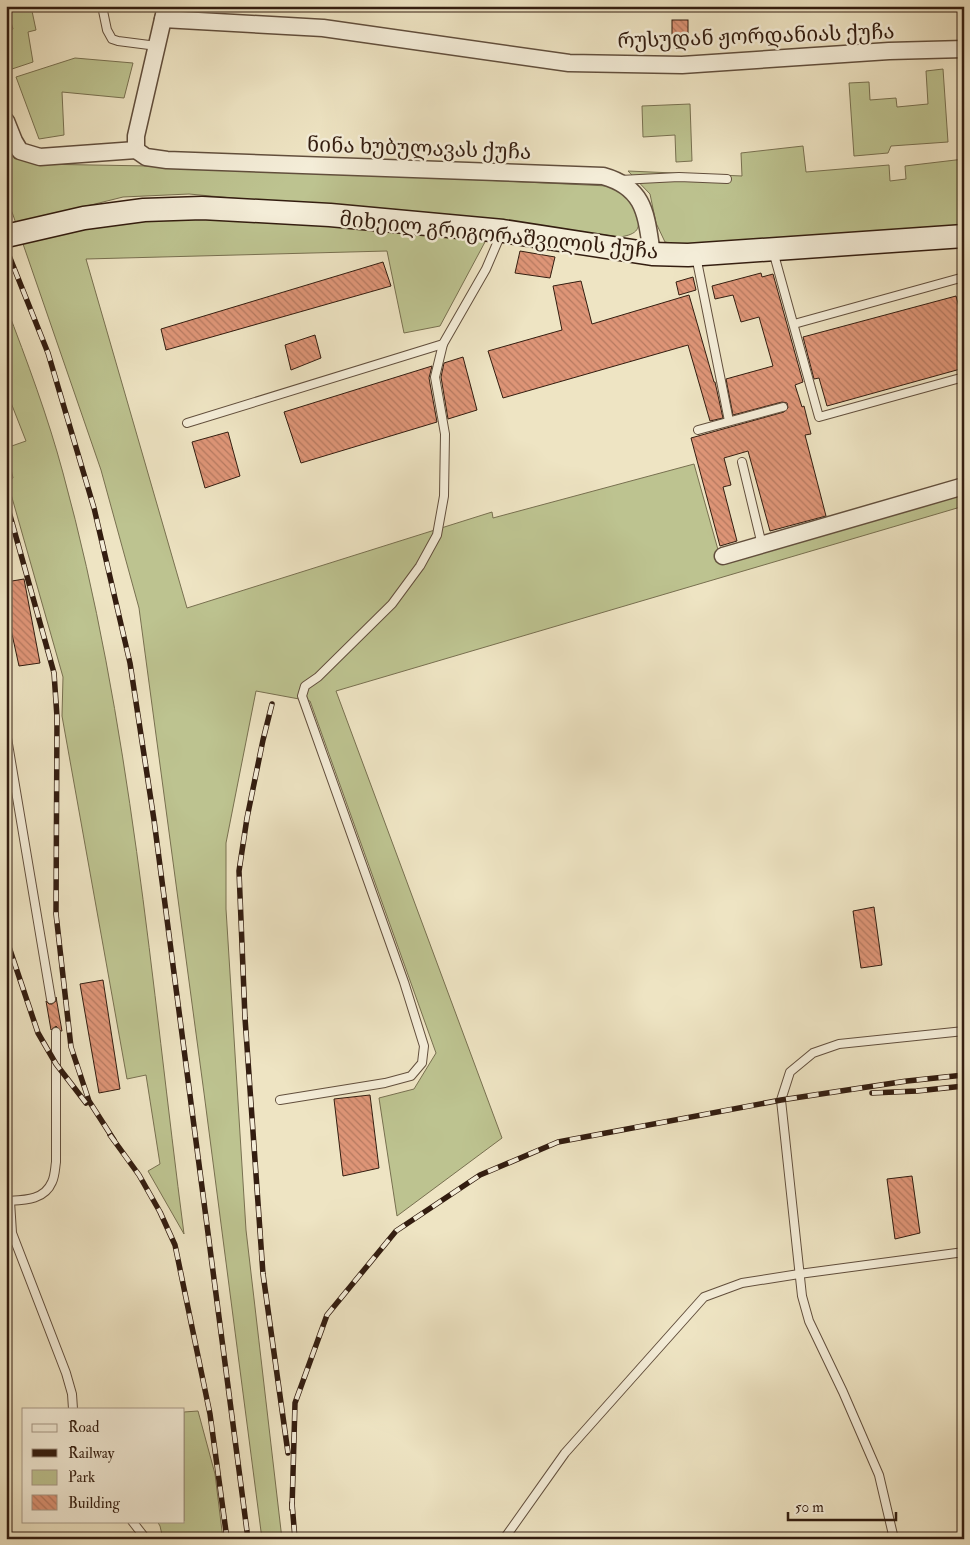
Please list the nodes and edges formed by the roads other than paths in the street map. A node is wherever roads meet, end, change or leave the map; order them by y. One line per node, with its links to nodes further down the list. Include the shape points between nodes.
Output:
1 (102, 6): 3 (lane, via 112,39)
2 (164, 13): 3 (street); 4 (street, რუსუდან ჟორდანიას ქუჩა, via 323,28 569,63 682,65)
3 (157, 46): 6 (street, via 136,136)
4 (964, 49)
5 (6, 121): 6 (street, ნინა ხუბულავას ქუჩა, via 20,151 40,157)
6 (136, 150): 8 (street, ნინა ხუბულავას ქუჩა, via 146,158 166,160 603,176)
7 (727, 179): 8 (lane)
8 (618, 180): 13 (street, via 640,202)
9 (502, 231): 10 (street, მიხეილ გრიგორაშვილის ქუჩა, via 202,208 144,210 84,218); 13 (street, მიხეილ გრიგორაშვილის ქუჩა); 17 (lane, via 486,269)
10 (6, 236)
11 (964, 236): 12 (street, მიხეილ გრიგორაშვილის ქუჩა)
12 (773, 249): 14 (street, მიხეილ გრიგორაშვილის ქუჩა); 16 (lane)
13 (652, 254): 14 (street, მიხეილ გრიგორაშვილის ქუჩა)
14 (695, 254): 20 (lane)
15 (964, 277): 16 (lane)
16 (794, 324): 18 (lane, via 819,417)
17 (443, 344): 21 (lane); 31 (lane, via 435,377 445,434 444,496 437,535 420,566 392,604 305,686 302,696 404,982 424,1046 422,1063 411,1076 385,1083)
18 (964, 377)
19 (783, 407): 20 (lane)
20 (729, 421): 22 (lane)
21 (187, 424)
22 (698, 430)
23 (742, 462): 25 (lane)
24 (964, 486): 25 (street)
25 (762, 545): 26 (street)
26 (722, 556)
27 (6, 732): 28 (lane)
28 (50, 998)
29 (964, 1031): 34 (lane, via 839,1044 813,1053 790,1072 781,1100)
30 (56, 1032): 32 (lane, via 56,1162 52,1182 46,1192 31,1200)
31 (280, 1100)
32 (8, 1201): 35 (lane, via 12,1233 66,1373)
33 (964, 1252): 34 (lane)
34 (799, 1274): 38 (lane, via 742,1283 704,1297 565,1453); 39 (lane, via 809,1321 879,1475)
35 (73, 1408)
36 (133, 1522): 37 (lane)
37 (146, 1539)
38 (504, 1539)
39 (894, 1539)

